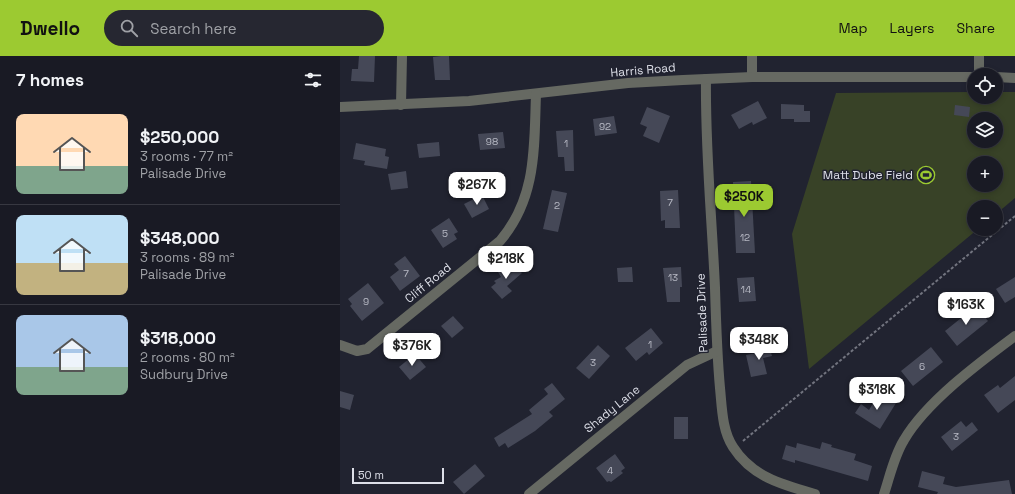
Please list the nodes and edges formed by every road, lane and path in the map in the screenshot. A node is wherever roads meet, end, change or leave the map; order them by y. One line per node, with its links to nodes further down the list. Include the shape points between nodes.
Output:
1 (402, 56): 11 (street)
2 (752, 56): 5 (street)
3 (979, 56): 4 (street)
4 (979, 68)
5 (752, 77): 6 (street, Harris Road); 9 (street, Harris Road)
6 (967, 77)
7 (1003, 77): 8 (street)
8 (1015, 78)
9 (706, 79): 10 (street, Harris Road, via 628,83); 16 (street, Palisade Drive, via 706,144)
10 (536, 94): 11 (street, Harris Road); 15 (street, Cliff Road, via 530,177 523,205 510,230 500,241 367,349 356,351)
11 (401, 105): 12 (street, Harris Road)
12 (340, 107)
13 (1015, 216): 17 (path)
14 (1015, 336): 20 (street, via 938,399 912,427 903,441)
15 (340, 345)
16 (717, 351): 18 (street, Shady Lane, via 687,365); 19 (street, Palisade Drive, via 723,419 733,447 744,461 764,477 783,486)
17 (742, 442)
18 (530, 494)
19 (815, 494)
20 (884, 494)

